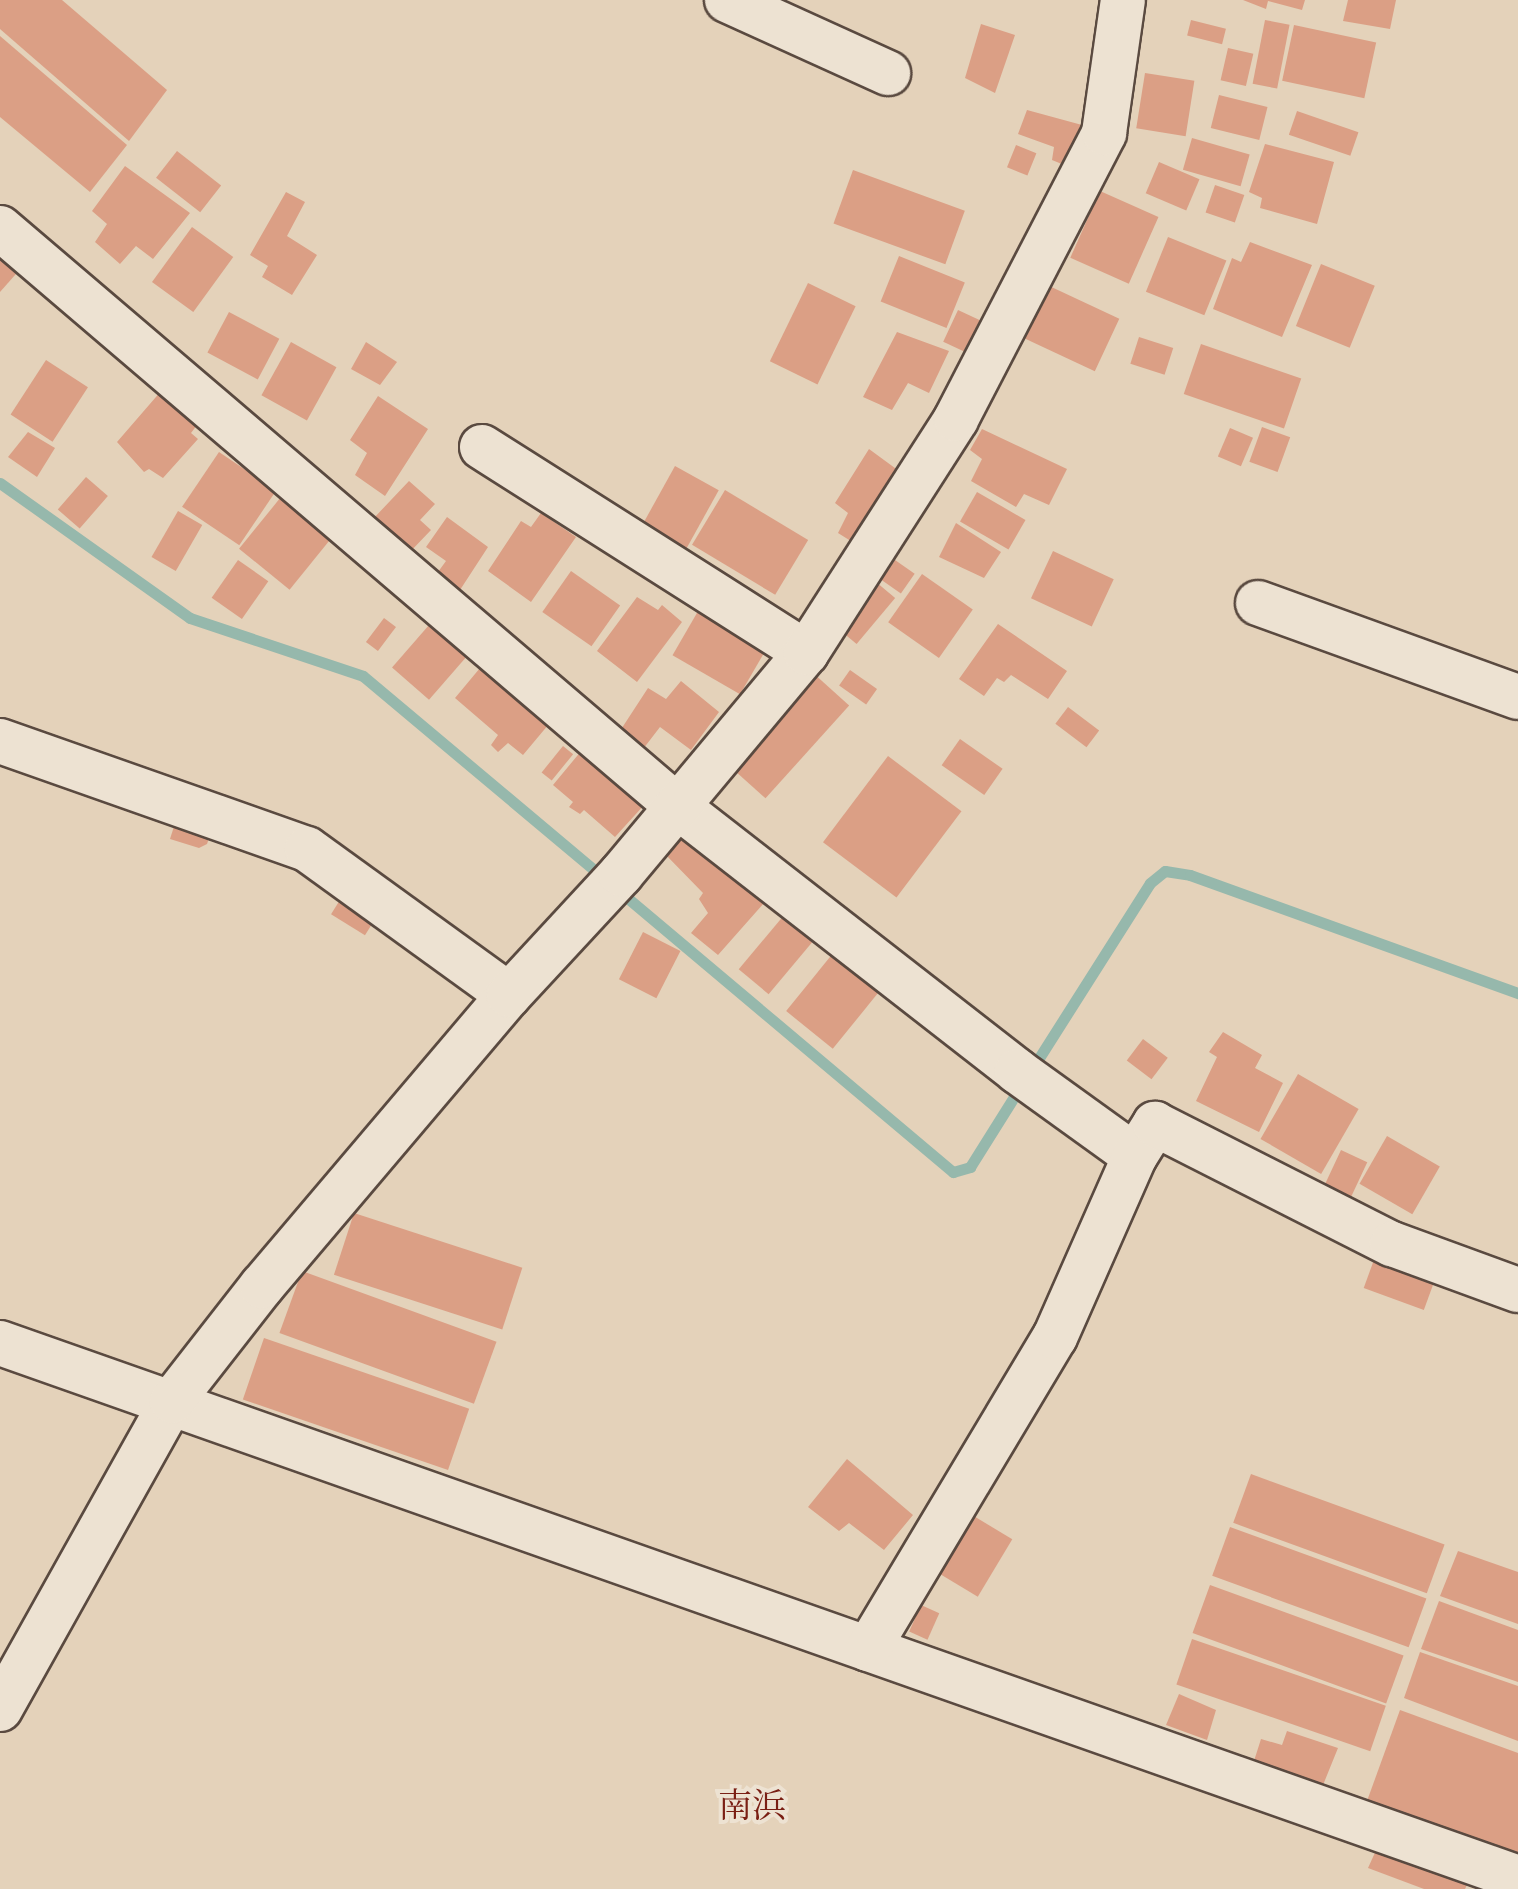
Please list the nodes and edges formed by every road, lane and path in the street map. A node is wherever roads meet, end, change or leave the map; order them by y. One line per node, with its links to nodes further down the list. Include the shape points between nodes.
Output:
1 (727, 0): 3 (street)
2 (1123, 0): 7 (street, via 1104,133 956,419)
3 (888, 73)
4 (0, 228): 10 (street)
5 (482, 447): 7 (street)
6 (1258, 603): 8 (street)
7 (806, 653): 10 (street)
8 (1518, 697)
9 (0, 741): 11 (street, via 307,849)
10 (677, 806): 11 (street); 12 (street)
11 (509, 995): 15 (street, via 262,1286)
12 (1135, 1156): 13 (street, via 1155,1124 1392,1244); 16 (street, via 1055,1337)
13 (1518, 1290)
14 (0, 1343): 15 (street)
15 (172, 1401): 16 (street); 17 (street)
16 (868, 1649): 18 (street)
17 (0, 1709)
18 (1518, 1878)

